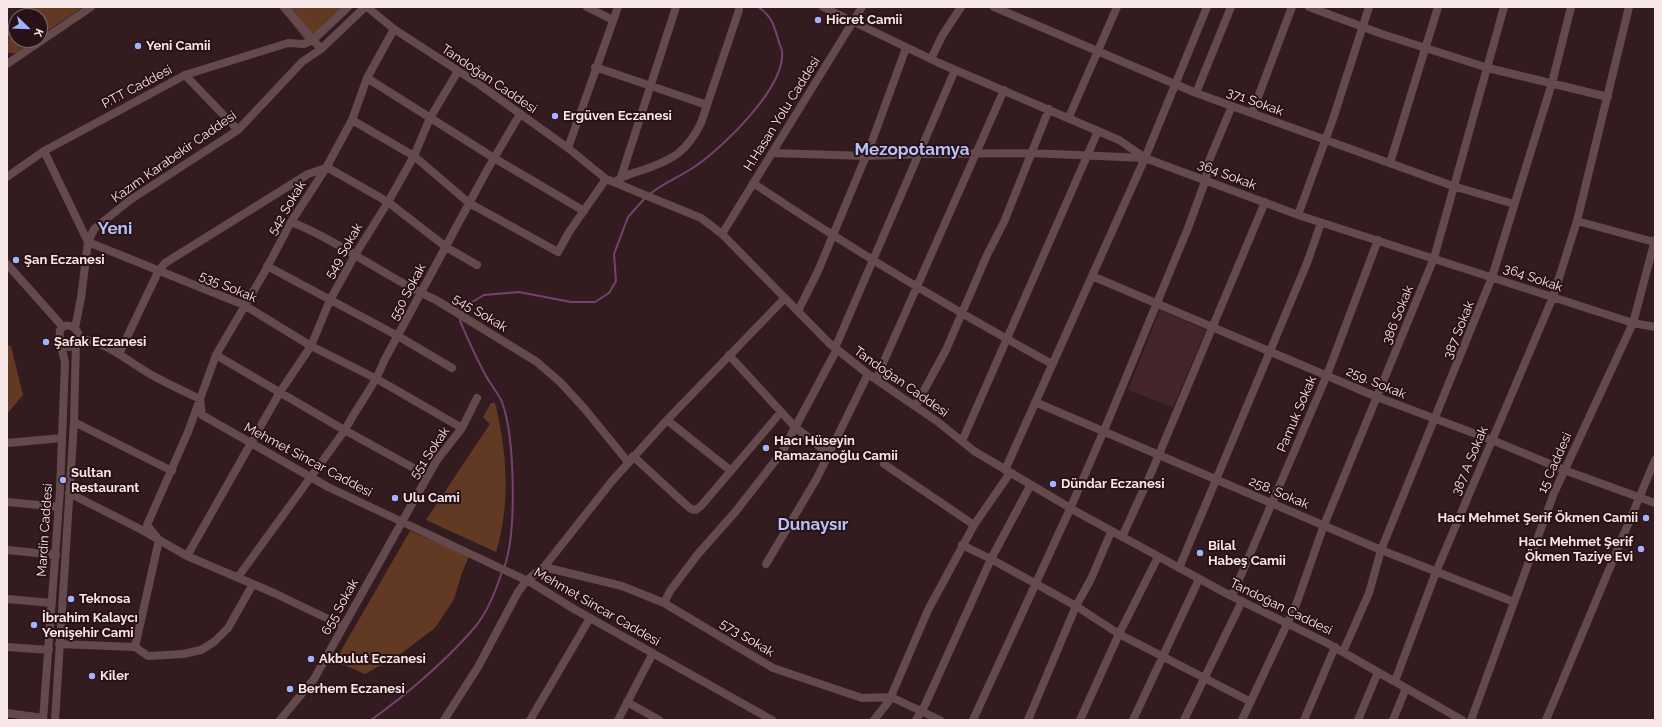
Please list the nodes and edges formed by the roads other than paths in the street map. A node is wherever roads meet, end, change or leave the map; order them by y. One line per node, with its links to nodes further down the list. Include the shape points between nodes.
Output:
1 (91, 7): 33 (street)
2 (284, 7): 27 (street)
3 (348, 7): 27 (street)
4 (366, 7): 26 (street, Tandoğan Caddesi); 30 (street, Kazım Karabekir Caddesi)
5 (586, 7): 23 (street)
6 (618, 7): 23 (street)
7 (676, 7): 42 (street)
8 (823, 7): 24 (street)
9 (862, 7): 24 (street, H.Hasan Yolu Caddesi)
10 (961, 7): 32 (street)
11 (994, 7): 31 (street, 371 Sokak)
12 (1117, 7): 31 (street)
13 (1207, 7): 41 (street)
14 (1231, 7): 44 (street)
15 (1292, 7): 49 (street)
16 (1310, 7): 25 (street)
17 (1369, 7): 25 (street)
18 (1438, 7): 29 (street)
19 (1504, 7): 35 (street, 386 Sokak)
20 (1571, 7): 40 (street, 387 Sokak)
21 (1629, 7): 45 (street, 387 A Sokak)
22 (739, 10): 46 (street)
23 (613, 20): 34 (street)
24 (853, 23): 28 (street); 59 (street, H.Hasan Yolu Caddesi)
25 (1363, 26): 29 (street); 56 (street)
26 (394, 29): 37 (street, Tandoğan Caddesi); 39 (street, 542 Sokak)
27 (313, 40): 30 (street); 38 (street, P.T.T Caddesi, via 304,44 288,43)
28 (906, 48): 32 (street); 64 (street)
29 (1425, 48): 35 (street); 68 (street)
30 (321, 49): 54 (street, Kazım Karabekir Caddesi, via 302,62)
31 (1098, 51): 41 (street, 371 Sokak); 51 (street)
32 (931, 59): 36 (street)
33 (7, 64)
34 (596, 67): 42 (street); 57 (street)
35 (1488, 68): 40 (street); 75 (street, 386 Sokak)
36 (955, 70): 43 (street); 62 (street)
37 (458, 71): 50 (street, Tandoğan Caddesi); 52 (street, 549 Sokak)
38 (185, 75): 54 (street); 58 (street, P.T.T Caddesi)
39 (367, 78): 52 (street); 53 (street, 542 Sokak)
40 (1552, 83): 45 (street); 79 (street, 387 Sokak)
41 (1175, 85): 44 (street, 371 Sokak); 67 (street)
42 (650, 86): 46 (street); 73 (street)
43 (1004, 90): 48 (street); 60 (street)
44 (1196, 93): 47 (street, 371 Sokak)
45 (1608, 97): 82 (street, 387 A Sokak)
46 (707, 105): 73 (street, via 693,140 681,152)
47 (1232, 106): 49 (street, 371 Sokak); 72 (street, via 1208,163)
48 (1049, 109): 51 (street); 61 (street)
49 (1252, 113): 56 (street, 371 Sokak)
50 (520, 114): 57 (street, Tandoğan Caddesi); 66 (street, 550 Sokak)
51 (1069, 117): 55 (street)
52 (430, 118): 63 (street, 549 Sokak); 66 (street)
53 (352, 120): 63 (street); 69 (street, 542 Sokak)
54 (238, 130): 89 (street, Kazım Karabekir Caddesi, via 130,200 94,229)
55 (1098, 131): 65 (street); 67 (street, via 1119,140)
56 (1326, 140): 68 (street, 371 Sokak); 81 (street)
57 (568, 148): 71 (street, Tandoğan Caddesi)
58 (44, 151): 70 (street, P.T.T Caddesi); 89 (street)
59 (772, 153): 64 (street, 364 Sokak); 74 (street, H.Hasan Yolu Caddesi)
60 (977, 153): 61 (street, 364 Sokak); 62 (street, 364 Sokak); 100 (street)
61 (1031, 153): 65 (street, 364 Sokak); 108 (street, via 1004,222)
62 (920, 154): 64 (street, 364 Sokak); 93 (street)
63 (414, 156): 76 (street, 549 Sokak); 78 (street)
64 (866, 156): 86 (street)
65 (1087, 156): 67 (street, 364 Sokak); 116 (street)
66 (494, 158): 78 (street, 550 Sokak); 80 (street)
67 (1145, 158): 72 (street, 364 Sokak); 98 (street)
68 (1390, 163): 75 (street, 371 Sokak)
69 (326, 168): 76 (street); 83 (street, 542 Sokak); 97 (street, via 308,174 258,204 165,263)
70 (7, 177)
71 (606, 179): 73 (street, Tandoğan Caddesi); 80 (street)
72 (1206, 179): 77 (street, 364 Sokak); 105 (street)
73 (618, 180): 85 (street, Tandoğan Caddesi, via 650,197 701,218)
74 (753, 184): 85 (street, H.Hasan Yolu Caddesi); 86 (street)
75 (1453, 186): 79 (street, 371 Sokak); 92 (street, 386 Sokak)
76 (388, 202): 90 (street); 91 (street, 549 Sokak)
77 (1265, 202): 81 (street, 364 Sokak); 111 (street)
78 (469, 203): 80 (street, via 558,252); 90 (street, 550 Sokak)
79 (1514, 204): 99 (street, 387 Sokak)
80 (584, 211)
81 (1298, 215): 84 (street, 364 Sokak)
82 (1577, 221): 88 (street); 102 (street, 387 A Sokak)
83 (291, 222): 91 (street, 545 Sokak); 96 (street, 542 Sokak)
84 (1321, 223): 87 (street, 364 Sokak); 120 (street, via 1307,263)
85 (722, 234): 103 (street, Tandoğan Caddesi)
86 (832, 236): 93 (street); 107 (street)
87 (1378, 240): 92 (street, 364 Sokak); 127 (street, Pamuk Sokak)
88 (1655, 241): 109 (street, 15 Caddesi)
89 (88, 242): 97 (street, 535 Sokak); 113 (street, Kazım Karabekir Caddesi)
90 (446, 247): 95 (street); 101 (street, 550 Sokak)
91 (355, 255): 101 (street, 545 Sokak); 104 (street, 549 Sokak)
92 (1434, 258): 99 (street, 364 Sokak); 131 (street, 386 Sokak)
93 (874, 261): 100 (street); 119 (street)
94 (7, 264): 110 (street)
95 (477, 265)
96 (267, 266): 104 (street); 106 (street, 542 Sokak)
97 (158, 272): 106 (street, 535 Sokak); 121 (street)
98 (1092, 276): 105 (street, 259. Sokak); 124 (street)
99 (1492, 277): 102 (street, 364 Sokak); 137 (street, 387 Sokak, via 1456,369)
100 (918, 286): 108 (street); 129 (street)
101 (421, 294): 114 (street, 550 Sokak); 151 (street, 545 Sokak, via 436,300 537,362 560,382)
102 (1552, 297): 109 (street, 364 Sokak); 145 (street, 387 A Sokak)
103 (786, 298): 107 (street, Tandoğan Caddesi); 123 (street)
104 (330, 300): 114 (street); 118 (street, 549 Sokak)
105 (1156, 303): 111 (street, 259. Sokak); 143 (street)
106 (244, 305): 118 (street, 535 Sokak); 122 (street, 542 Sokak)
107 (798, 311): 119 (street, Tandoğan Caddesi)
108 (962, 312): 116 (street); 135 (street)
109 (1633, 322): 112 (street, 364 Sokak); 154 (street, 15 Caddesi)
110 (64, 327): 113 (street); 117 (street, Mardin Caddesi, via 59,332)
111 (1213, 327): 120 (street, 259. Sokak); 150 (street)
112 (1655, 327)
113 (75, 328): 115 (street, Kazım Karabekir Caddesi, via 78,333)
114 (398, 336): 125 (street); 128 (street, 550 Sokak)
115 (77, 340): 117 (street, via 68,346); 121 (street, via 91,339); 139 (street, Mardin Caddesi)
116 (1008, 340): 124 (street); 146 (street)
117 (60, 342): 144 (street, Mardin Caddesi, via 65,362)
118 (311, 346): 128 (street, 535 Sokak); 130 (street, 549 Sokak)
119 (836, 349): 126 (street, Tandoğan Caddesi); 140 (street)
120 (1269, 351): 127 (street, 259. Sokak); 160 (street)
121 (119, 354): 133 (street, via 149,373)
122 (216, 355): 130 (street); 133 (street, 542 Sokak)
123 (729, 355): 136 (street); 138 (street)
124 (1052, 364): 134 (street)
125 (452, 368)
126 (868, 374): 129 (street, Tandoğan Caddesi); 149 (street)
127 (1327, 375): 131 (street, 259. Sokak); 165 (street, Pamuk Sokak)
128 (377, 379): 141 (street, 535 Sokak); 142 (street, 550 Sokak)
129 (876, 379): 135 (street, Tandoğan Caddesi)
130 (280, 392): 142 (street); 148 (street, 549 Sokak)
131 (1377, 397): 137 (street, 259. Sokak); 171 (street, 386 Sokak)
132 (477, 398): 141 (street, 551 Sokak)
133 (200, 399): 148 (street, Mehmet Sincar Caddesi, via 202,415); 155 (street, 542 Sokak)
134 (1035, 402): 143 (street, 258. Sokak); 157 (street)
135 (916, 405): 146 (street, Tandoğan Caddesi)
136 (781, 412): 140 (street); 156 (street)
137 (1433, 419): 145 (street, 259. Sokak); 177 (street, 387 Sokak)
138 (667, 420): 151 (street); 156 (street)
139 (74, 422): 155 (street); 162 (street, Mardin Caddesi)
140 (795, 427): 149 (street); 195 (street, via 782,452 698,554)
141 (462, 428): 158 (street, 551 Sokak)
142 (345, 430): 158 (street); 159 (street, 550 Sokak)
143 (1103, 432): 150 (street, 258. Sokak); 168 (street)
144 (62, 438): 147 (street); 167 (street, Mardin Caddesi)
145 (1492, 440): 154 (street, 259. Sokak); 185 (street, 387 A Sokak)
146 (962, 441): 157 (street, Tandoğan Caddesi)
147 (7, 443)
148 (251, 443): 159 (street, Mehmet Sincar Caddesi); 179 (street, 549 Sokak)
149 (828, 454): 182 (street, via 817,478)
150 (1159, 456): 160 (street, 258. Sokak); 173 (street)
151 (631, 459): 156 (street, 545 Sokak, via 690,509 696,510); 183 (street)
152 (1655, 460): 163 (street)
153 (884, 464): 170 (street)
154 (1564, 470): 163 (street, 259. Sokak); 194 (street, 15 Caddesi)
155 (172, 471): 174 (street, 542 Sokak, via 147,525)
156 (731, 471)
157 (1007, 472): 161 (street, Tandoğan Caddesi); 170 (street)
158 (428, 476): 169 (street, 551 Sokak)
159 (311, 477): 169 (street, Mehmet Sincar Caddesi); 186 (street, 550 Sokak)
160 (1216, 478): 165 (street, 258. Sokak); 184 (street)
161 (1030, 486): 168 (street, Tandoğan Caddesi); 181 (street)
162 (69, 493): 174 (street); 202 (street, Mardin Caddesi)
163 (1640, 498): 166 (street, 259. Sokak); 241 (street)
164 (7, 502): 167 (street)
165 (1272, 503): 171 (street, 258. Sokak); 191 (street, Pamuk Sokak)
166 (1655, 503)
167 (59, 507): 178 (street, Mardin Caddesi)
168 (1070, 509): 172 (street, Tandoğan Caddesi); 190 (street)
169 (401, 522): 188 (street, Mehmet Sincar Caddesi); 200 (street, 655 Sokak)
170 (974, 525): 175 (street)
171 (1324, 525): 177 (street, 258. Sokak); 199 (street, 386 Sokak, via 1296,605)
172 (1112, 532): 173 (street, Tandoğan Caddesi); 197 (street)
173 (1122, 537): 180 (street, Tandoğan Caddesi)
174 (159, 540): 179 (street); 204 (street)
175 (962, 546): 181 (street); 214 (street, via 928,610)
176 (7, 550): 178 (street)
177 (1381, 550): 185 (street, 258. Sokak); 207 (street, 387 Sokak, via 1370,593)
178 (56, 555): 196 (street, Mardin Caddesi)
179 (187, 556): 186 (street)
180 (1158, 557): 184 (street, Tandoğan Caddesi); 201 (street)
181 (991, 559): 190 (street); 217 (street)
182 (766, 564)
183 (544, 567): 188 (street); 195 (street, 573 Sokak, via 622,586)
184 (1179, 568): 187 (street, Tandoğan Caddesi)
185 (1436, 572): 194 (street, 258. Sokak); 212 (street, 387 A Sokak)
186 (238, 577): 189 (street)
187 (1199, 579): 191 (street, Tandoğan Caddesi); 209 (street)
188 (527, 580): 198 (street, Mehmet Sincar Caddesi); 222 (street, via 478,667)
189 (253, 584): 200 (street); 204 (street, via 228,628 214,642 201,650 148,656)
190 (1036, 584): 197 (street); 230 (street)
191 (1232, 596): 193 (street, Tandoğan Caddesi)
192 (7, 599): 196 (street)
193 (1242, 601): 199 (street, Tandoğan Caddesi); 211 (street)
194 (1514, 602): 240 (street, 15 Caddesi)
195 (664, 603): 214 (street, 573 Sokak, via 773,668 862,698)
196 (52, 604): 206 (street, Mardin Caddesi)
197 (1076, 606): 201 (street); 231 (street)
198 (590, 618): 208 (street, Mehmet Sincar Caddesi); 223 (street)
199 (1286, 623): 205 (street, Tandoğan Caddesi); 216 (street, 386 Sokak)
200 (343, 626): 221 (street, 655 Sokak, via 314,679)
201 (1120, 634): 209 (street); 232 (street)
202 (59, 644): 204 (street); 220 (street, Mardin Caddesi)
203 (7, 647): 206 (street)
204 (135, 647)
205 (1335, 647): 207 (street, Tandoğan Caddesi); 236 (street)
206 (49, 650): 219 (street, Mardin Caddesi)
207 (1343, 652): 210 (street, Tandoğan Caddesi)
208 (653, 653): 215 (street); 226 (street, Mehmet Sincar Caddesi)
209 (1162, 655): 211 (street); 233 (street)
210 (1378, 672): 212 (street, Tandoğan Caddesi); 237 (street)
211 (1205, 678): 216 (street); 234 (street)
212 (1395, 682): 213 (street, Tandoğan Caddesi)
213 (1406, 688): 238 (street); 239 (street, Tandoğan Caddesi)
214 (891, 697): 217 (street, 573 Sokak); 227 (street)
215 (627, 702): 224 (street); 225 (street)
216 (1251, 702): 235 (street, 386 Sokak)
217 (921, 711): 228 (street); 229 (street, 573 Sokak)
218 (7, 713): 219 (street)
219 (43, 719)
220 (55, 720)
221 (280, 720)
222 (444, 720)
223 (530, 720)
224 (618, 720)
225 (659, 720)
226 (772, 720)
227 (874, 720)
228 (916, 720)
229 (940, 720)
230 (973, 720)
231 (1028, 720)
232 (1080, 720)
233 (1133, 720)
234 (1184, 720)
235 (1242, 720)
236 (1304, 720)
237 (1358, 720)
238 (1393, 720)
239 (1462, 720)
240 (1471, 720)
241 (1546, 720)

